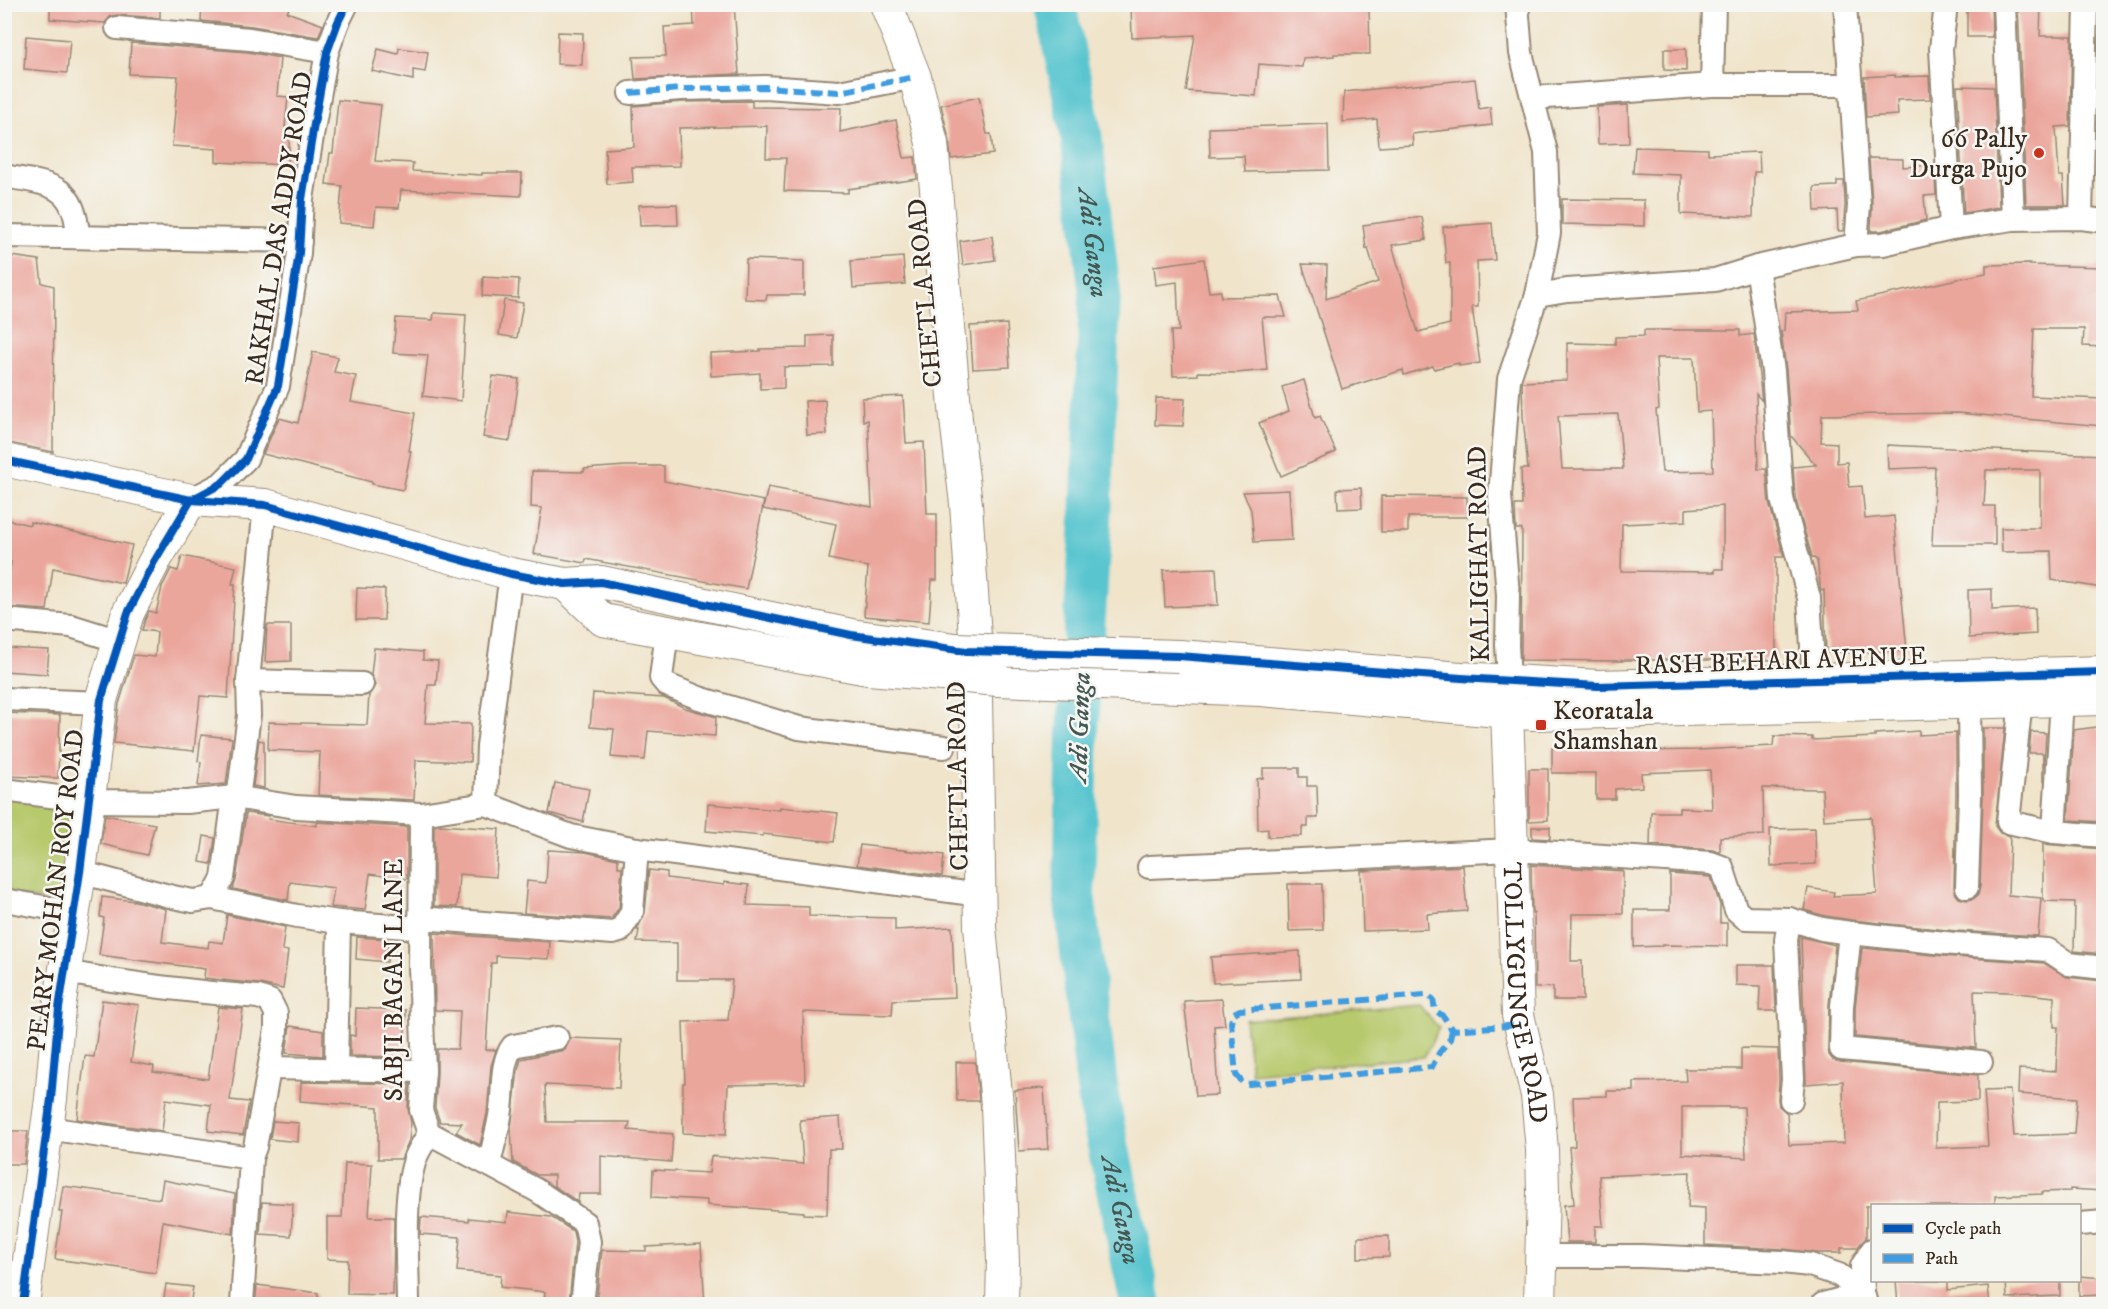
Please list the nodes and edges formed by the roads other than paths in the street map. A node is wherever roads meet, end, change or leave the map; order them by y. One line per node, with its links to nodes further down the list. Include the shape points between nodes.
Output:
1 (347, 4): 10 (street, RAKHAL DAS ADDY ROAD)
2 (886, 4): 11 (main road, CHETLA ROAD)
3 (1516, 4): 15 (street, KALIGHAT ROAD, via 1521,53)
4 (1714, 4): 13 (street)
5 (1845, 4): 12 (street)
6 (1946, 4): 19 (street, via 1941,49)
7 (2004, 4): 17 (street)
8 (2086, 4): 18 (street)
9 (117, 28): 10 (street, via 250,39)
10 (327, 52): 22 (street, RAKHAL DAS ADDY ROAD, via 302,199)
11 (915, 77): 14 (street, via 839,92 765,87); 60 (main road, CHETLA ROAD, via 932,143 966,504 975,637)
12 (1851, 85): 13 (street); 23 (street, via 1859,205)
13 (1712, 86): 15 (street)
14 (630, 93)
15 (1533, 98): 25 (street, KALIGHAT ROAD, via 1546,152 1549,233)
16 (4, 176): 21 (street, via 49,184 70,200 77,218)
17 (2013, 219): 18 (street); 19 (street)
18 (2092, 219)
19 (1951, 228): 23 (street, via 1883,244)
20 (4, 237): 21 (street)
21 (78, 237): 22 (street)
22 (300, 242): 27 (street, RAKHAL DAS ADDY ROAD, via 278,386 246,459 221,484)
23 (1856, 245): 24 (street)
24 (1757, 267): 25 (street, via 1715,280); 39 (street, via 1773,371 1782,499 1809,598)
25 (1537, 295): 37 (street, KALIGHAT ROAD, via 1509,379 1500,496 1508,595)
26 (4, 460): 27 (main road)
27 (191, 500): 28 (main road); 33 (main road, PEARY MOHAN ROY ROAD, via 138,592)
28 (265, 506): 29 (main road); 36 (street)
29 (511, 574): 30 (main road); 51 (street, via 488,746)
30 (565, 584): 32 (main road, via 603,620); 34 (main road, via 601,582 851,635)
31 (4, 620): 33 (street, via 71,626)
32 (666, 632): 34 (main road, via 868,669); 47 (street, via 661,678 666,685 799,728)
33 (119, 641): 44 (main road, PEARY MOHAN ROY ROAD)
34 (955, 663): 37 (main road, RASH BEHARI AVENUE, bridge, via 1179,656); 46 (main road, bridge, via 998,680 1261,690)
35 (2103, 672): 39 (main road, RASH BEHARI AVENUE)
36 (248, 681): 38 (street); 49 (street, via 249,715)
37 (1509, 681): 39 (main road, RASH BEHARI AVENUE); 46 (main road, TOLLYGUNGE ROAD)
38 (362, 684)
39 (1815, 693): 45 (main road); 46 (main road, via 1533,714)
40 (4, 699): 44 (street)
41 (2062, 699): 42 (main road); 43 (main road); 53 (street)
42 (2103, 699)
43 (2021, 701): 45 (main road); 53 (street, via 2008,822)
44 (101, 703): 50 (main road, PEARY MOHAN ROY ROAD)
45 (1968, 703): 59 (street)
46 (1507, 711): 56 (main road, TOLLYGUNGE ROAD)
47 (944, 747)
48 (4, 790): 50 (street)
49 (236, 798): 50 (street, via 187,802); 52 (street, via 296,807); 61 (street, via 223,878)
50 (88, 801): 58 (main road, PEARY MOHAN ROY ROAD)
51 (486, 804): 52 (street); 55 (street, via 571,836)
52 (421, 814): 66 (street, SABJI BAGAN LANE)
53 (2054, 832): 54 (street)
54 (2103, 836)
55 (637, 849): 60 (street); 66 (street, via 632,912 620,931)
56 (1512, 850): 57 (street); 64 (street, via 1712,863 1722,867 1736,910 1745,918); 83 (main road, TOLLYGUNGE ROAD, via 1518,1015 1537,1095 1542,1150)
57 (1149, 867)
58 (80, 872): 61 (street, via 173,897 194,901); 63 (main road, PEARY MOHAN ROY ROAD)
59 (1967, 887)
60 (980, 895): 89 (main road, CHETLA ROAD, via 998,1105)
61 (212, 898): 65 (street)
62 (4, 900): 63 (street)
63 (72, 912): 69 (main road, PEARY MOHAN ROY ROAD)
64 (1789, 919): 67 (street); 75 (street, via 1786,940)
65 (339, 922): 66 (street); 73 (street)
66 (420, 923): 74 (street, SABJI BAGAN LANE)
67 (1850, 933): 68 (street, via 2049,950 2069,964); 71 (street, via 1841,1049)
68 (2103, 968)
69 (65, 972): 72 (street, via 270,1001 276,1013 276,1030); 76 (main road, PEARY MOHAN ROY ROAD)
70 (557, 1038): 79 (street, via 510,1048)
71 (1981, 1062)
72 (270, 1068): 73 (street); 78 (street)
73 (336, 1069): 74 (street)
74 (424, 1071): 77 (street, SABJI BAGAN LANE, via 421,1110)
75 (1791, 1100)
76 (47, 1128): 78 (street); 85 (main road, PEARY MOHAN ROY ROAD)
77 (429, 1133): 79 (street, SABJI BAGAN LANE); 87 (street, via 416,1155 410,1177)
78 (251, 1158): 86 (street)
79 (489, 1164): 88 (street, SABJI BAGAN LANE, via 585,1222 589,1242)
80 (2103, 1222): 81 (street)
81 (2081, 1224)
82 (1871, 1252): 84 (street, via 1862,1266)
83 (1542, 1256): 84 (street, via 1641,1256 1810,1265 1839,1275); 90 (main road, TOLLYGUNGE ROAD)
84 (1865, 1299): 91 (street)
85 (23, 1305)
86 (242, 1305)
87 (408, 1305)
88 (582, 1305)
89 (1002, 1305)
90 (1540, 1305)
91 (1823, 1305)

